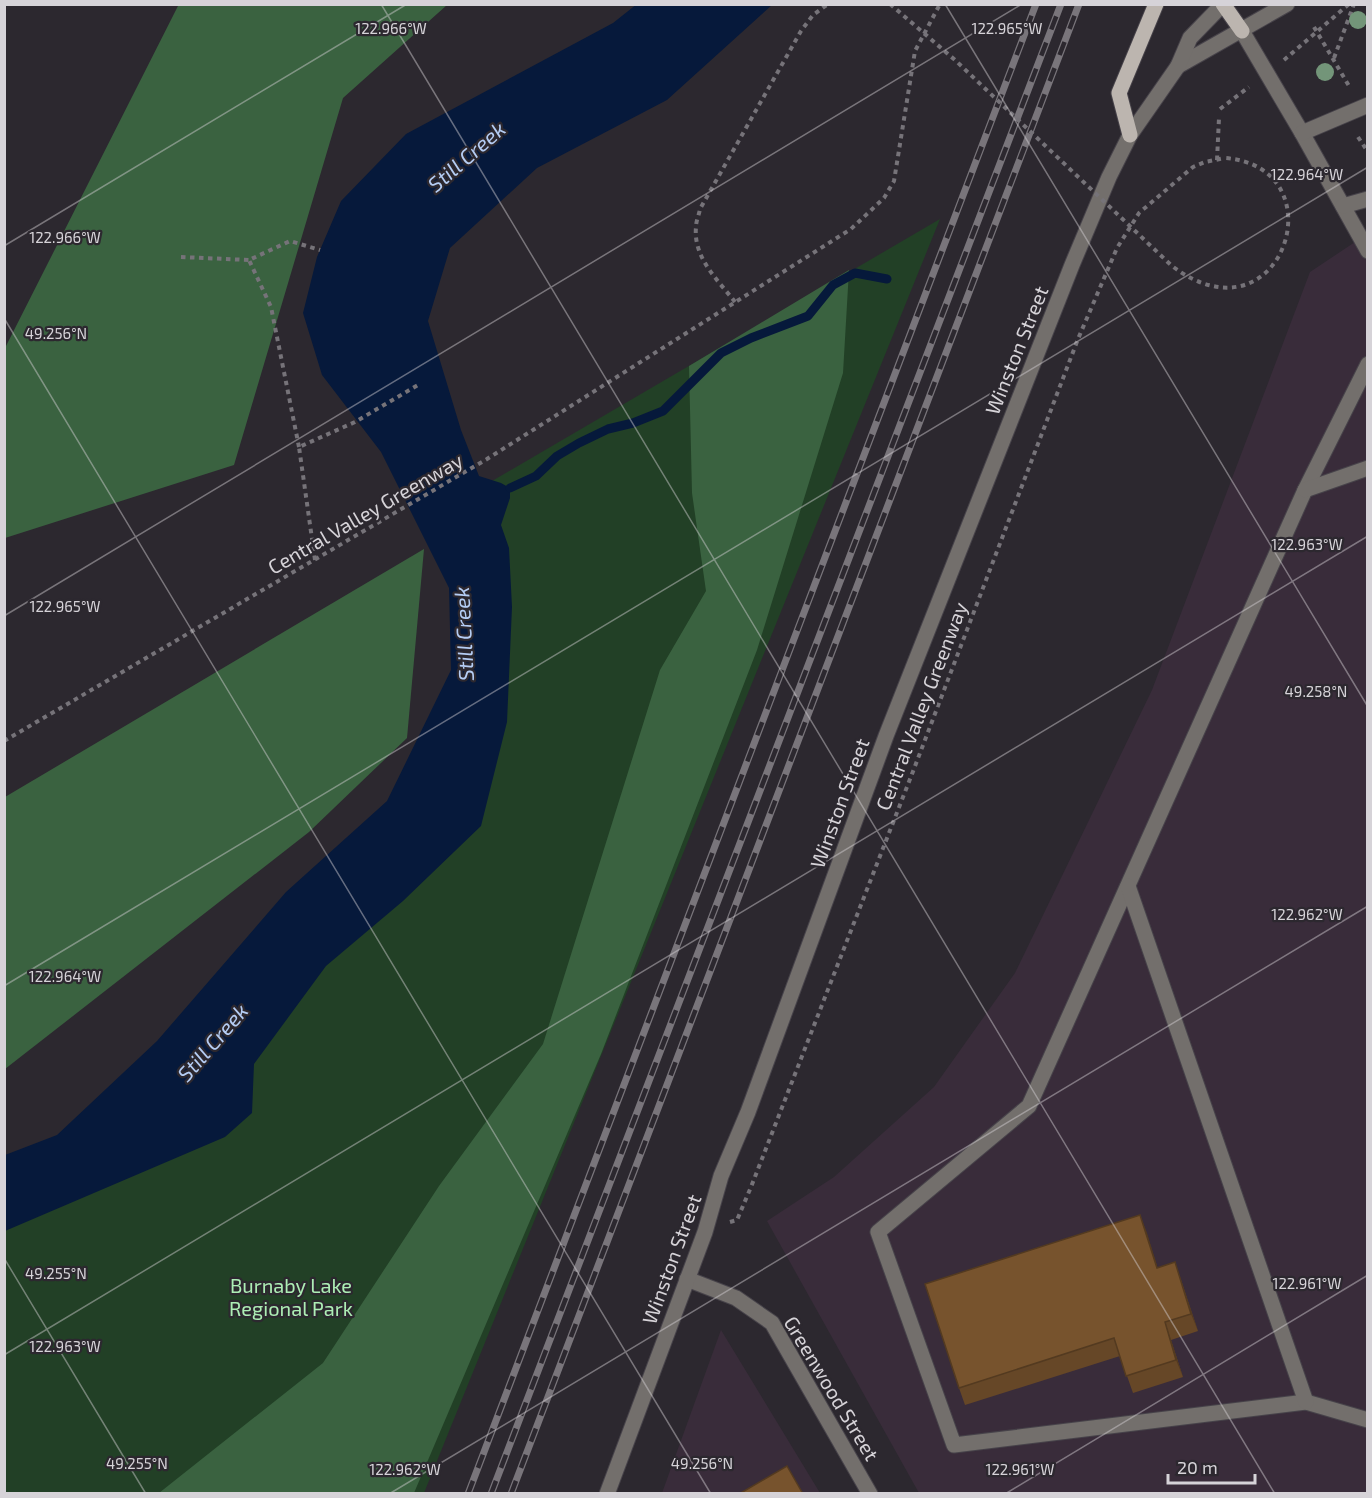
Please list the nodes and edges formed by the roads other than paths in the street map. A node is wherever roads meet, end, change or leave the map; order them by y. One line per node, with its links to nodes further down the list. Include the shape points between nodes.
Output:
1 (1156, 4): 8 (main road, via 1119,93)
2 (1223, 4): 4 (main road); 5 (street, via 1190,38)
3 (1287, 4): 4 (street)
4 (1242, 31): 5 (street); 7 (street)
5 (1178, 66): 8 (street, Winston Street)
6 (1368, 105): 7 (street)
7 (1302, 133): 10 (street)
8 (1130, 135): 16 (street, Winston Street, via 1072,265 886,736)
9 (1368, 199): 10 (street)
10 (1343, 206): 11 (street)
11 (1368, 251)
12 (1368, 364): 14 (street)
13 (1368, 468): 14 (street)
14 (1305, 490): 15 (street)
15 (1128, 886): 17 (street); 17 (street, via 1029,1106 878,1232 954,1445)
16 (687, 1279): 19 (street, Winston Street); 20 (street, Greenwood Street, via 736,1298 772,1323)
17 (1306, 1402): 18 (street)
18 (1368, 1420)
19 (607, 1494)
20 (870, 1494)

